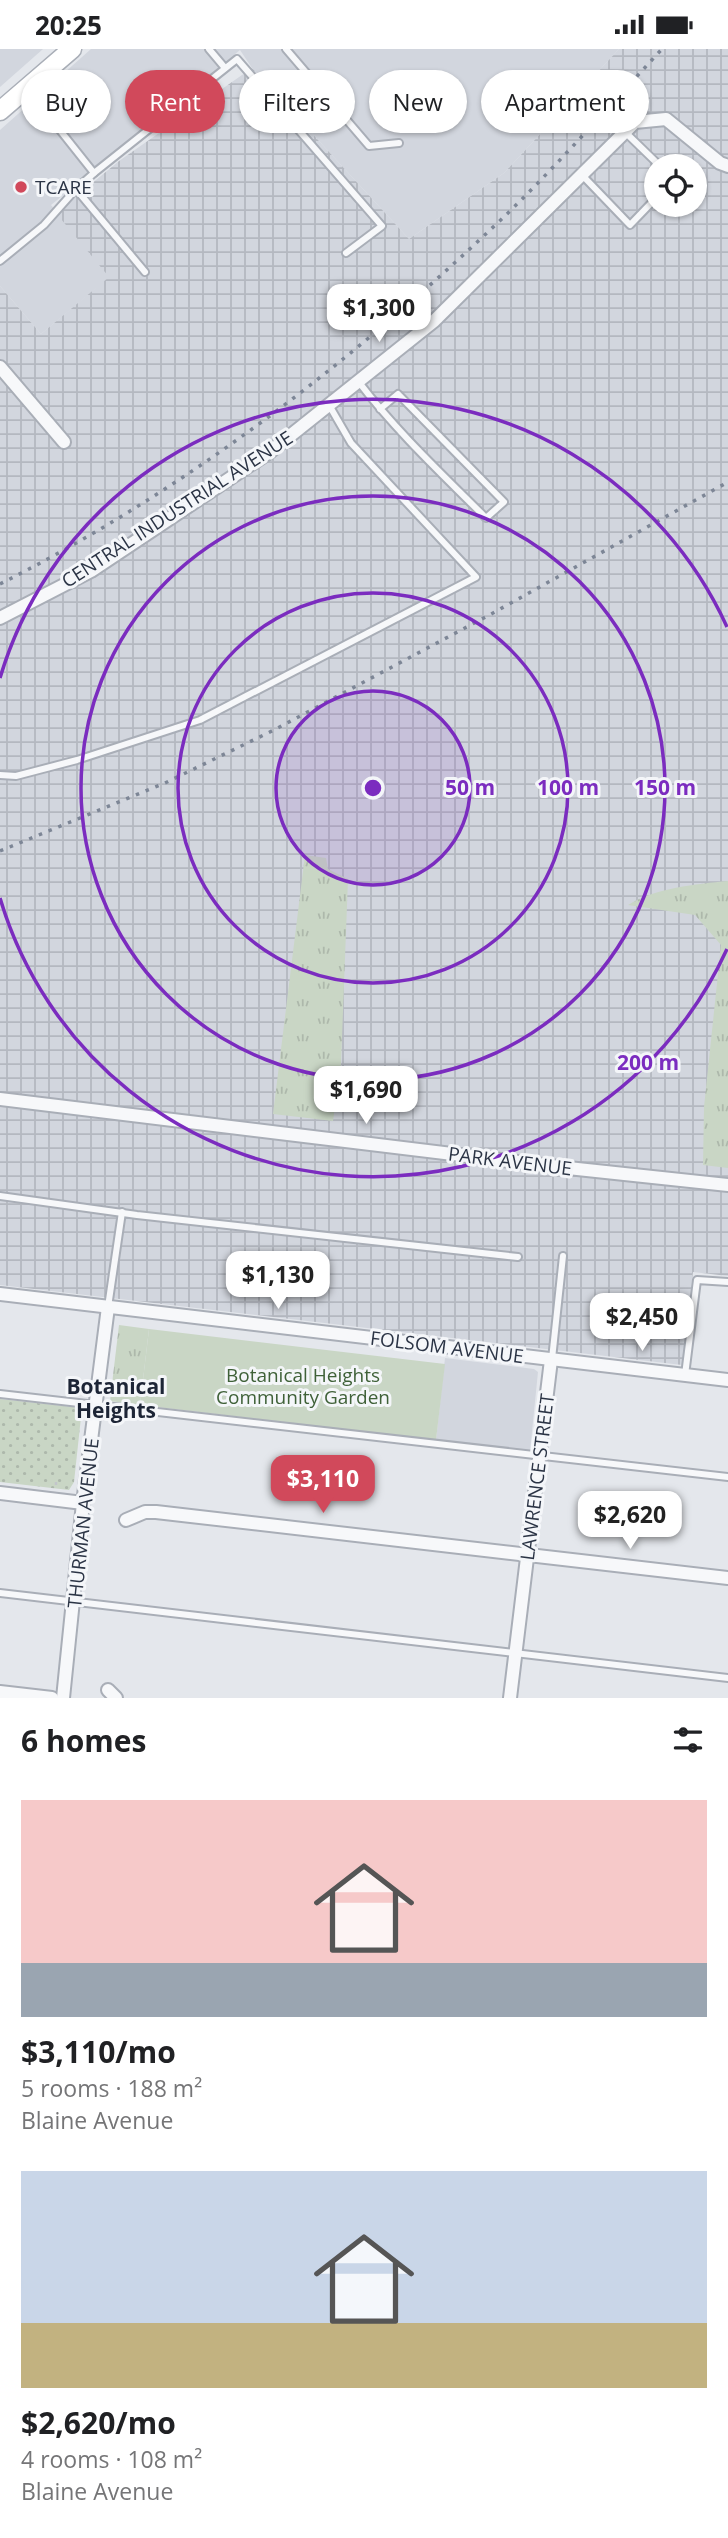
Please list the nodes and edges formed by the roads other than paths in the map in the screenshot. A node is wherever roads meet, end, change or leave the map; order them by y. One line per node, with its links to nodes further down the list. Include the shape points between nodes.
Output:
1 (72, 49): 5 (main road)
2 (209, 49): 4 (lane)
3 (286, 49): 12 (lane, via 369,146)
4 (225, 68): 15 (lane); 19 (lane, via 237,59 382,226)
5 (48, 70)
6 (21, 93): 7 (main road)
7 (0, 111)
8 (649, 121): 14 (street, CENTRAL INDUSTRIAL AVENUE, via 666,119)
9 (62, 133): 15 (lane)
10 (624, 133): 16 (street, CENTRAL INDUSTRIAL AVENUE)
11 (626, 133): 13 (lane)
12 (399, 143)
13 (648, 154)
14 (728, 166)
15 (94, 173): 17 (lane)
16 (582, 174): 18 (lane, via 630,225); 23 (street, CENTRAL INDUSTRIAL AVENUE, via 434,321)
17 (76, 189): 20 (lane, via 44,225); 21 (lane)
18 (644, 210)
19 (346, 253)
20 (0, 261)
21 (145, 272)
22 (0, 367): 26 (street)
23 (358, 381): 24 (street, CENTRAL INDUSTRIAL AVENUE); 25 (lane)
24 (329, 405): 27 (street, CENTRAL INDUSTRIAL AVENUE, via 271,451 91,571); 28 (lane, via 351,443 475,576 200,720 78,760 16,776)
25 (380, 409): 25 (lane, via 398,394 504,502 486,518)
26 (64, 442)
27 (0, 618)
28 (0, 775)
29 (0, 1099): 30 (street, PARK AVENUE)
30 (728, 1185)
31 (0, 1196): 32 (lane)
32 (121, 1212): 34 (lane); 37 (lane)
33 (563, 1256): 38 (lane, LAWRENCE STREET)
34 (518, 1257)
35 (728, 1282): 39 (lane, via 697,1280)
36 (0, 1294): 37 (street, FOLSOM AVENUE)
37 (108, 1307): 38 (street, FOLSOM AVENUE); 42 (street, THURMAN AVENUE)
38 (551, 1360): 39 (street, FOLSOM AVENUE); 43 (street, LAWRENCE STREET)
39 (685, 1375): 40 (street, FOLSOM AVENUE)
40 (728, 1380)
41 (0, 1394): 42 (lane)
42 (95, 1405): 43 (lane); 46 (street, THURMAN AVENUE)
43 (539, 1455): 44 (lane); 48 (street, LAWRENCE STREET)
44 (728, 1477)
45 (0, 1493): 46 (street)
46 (83, 1503): 51 (street, THURMAN AVENUE)
47 (126, 1520): 48 (street, via 156,1512)
48 (528, 1556): 49 (street); 52 (street, LAWRENCE STREET)
49 (728, 1578)
50 (0, 1594): 51 (lane)
51 (74, 1602): 52 (lane); 56 (street, THURMAN AVENUE)
52 (515, 1653): 53 (lane); 57 (street, LAWRENCE STREET)
53 (728, 1678)
54 (0, 1692): 55 (street)
55 (52, 1698)
56 (63, 1698)
57 (510, 1698)

